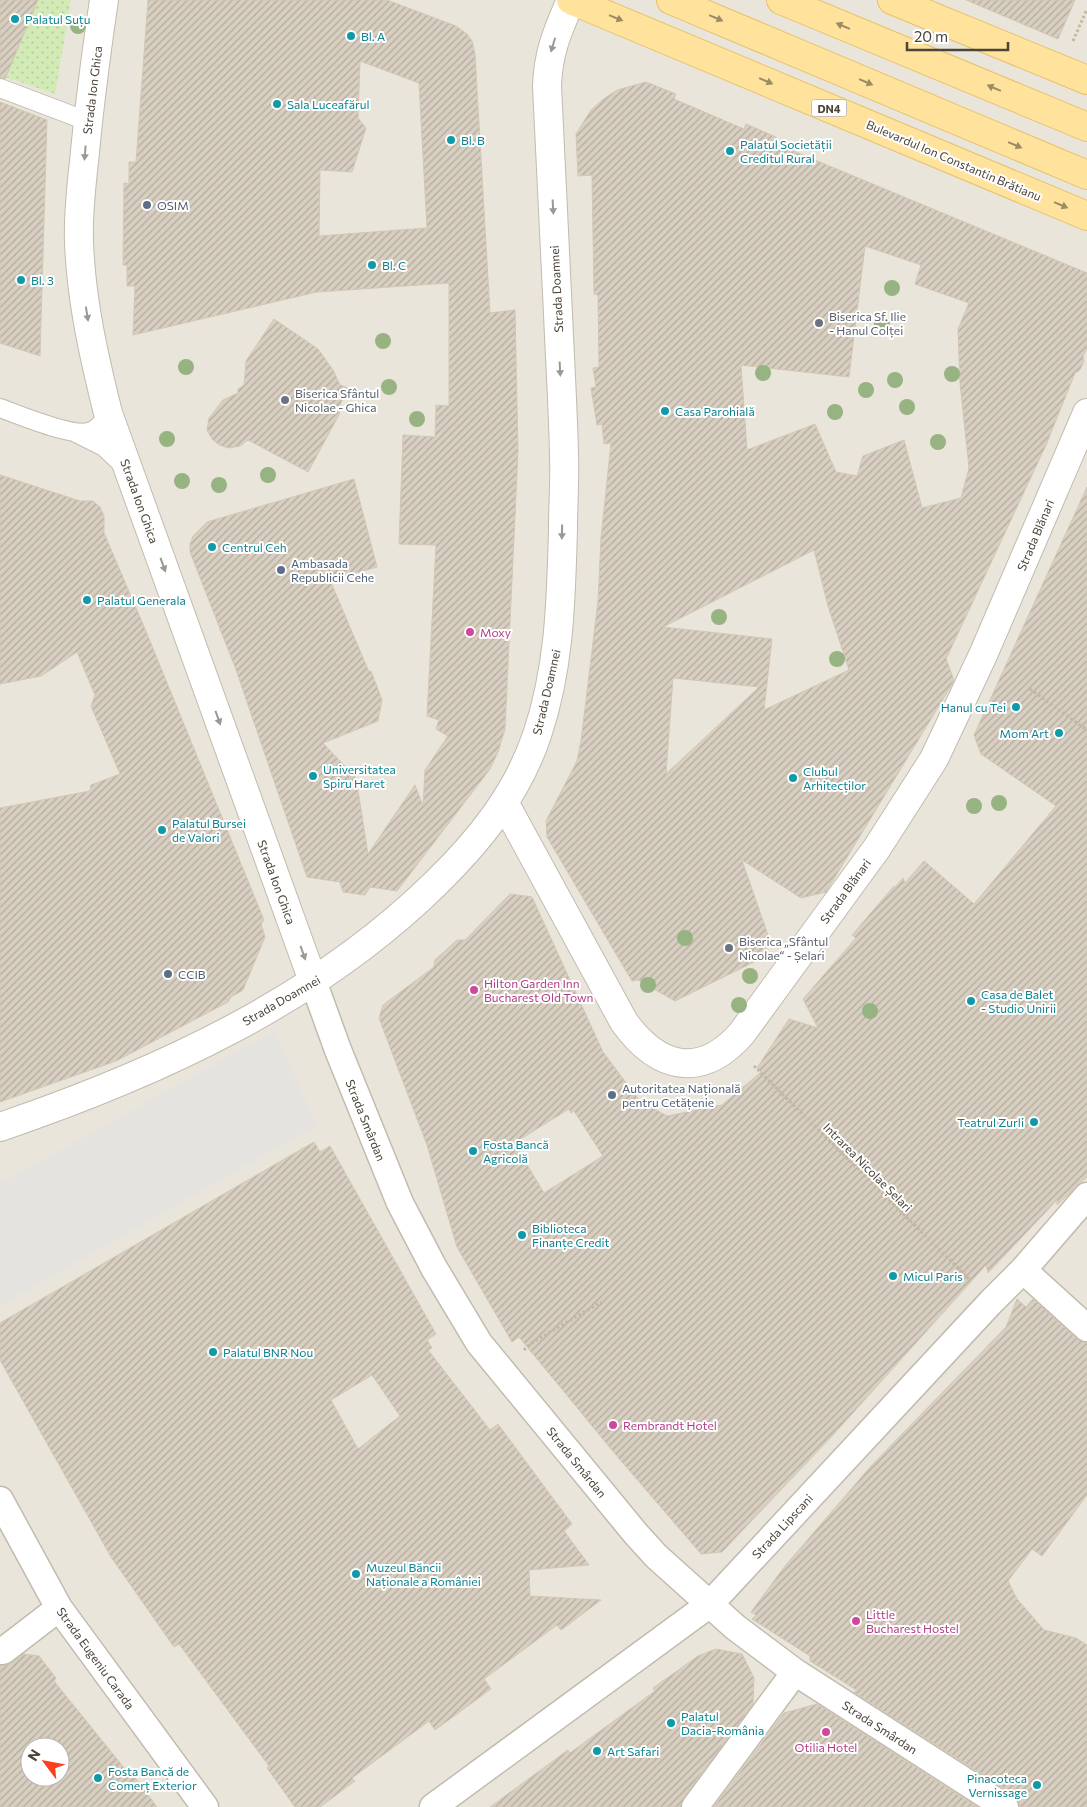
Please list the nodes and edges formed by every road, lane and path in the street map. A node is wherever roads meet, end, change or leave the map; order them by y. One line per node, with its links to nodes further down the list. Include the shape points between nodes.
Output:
1 (104, 0): 11 (street, Strada Ion Ghica)
2 (571, 0): 14 (main road, Bulevardul Ion Constantin Brătianu / DN4, one-way to 14); 22 (street, Strada Doamnei, one-way to 22, via 553,43 547,86 564,458 559,635 553,675 537,735)
3 (671, 0): 13 (main road, one-way to 13)
4 (781, 0): 12 (main road, one-way to 4)
5 (892, 0): 6 (main road)
6 (918, 5): 9 (main road)
7 (1087, 9): 8 (path)
8 (1072, 43)
9 (1087, 80)
10 (0, 88): 11 (lane)
11 (88, 121): 16 (street, Strada Ion Ghica, one-way to 16, via 79,241 95,363)
12 (1087, 127)
13 (1087, 175)
14 (1087, 216)
15 (0, 408): 18 (lane)
16 (108, 413): 18 (lane, via 90,432); 19 (street, Strada Ion Ghica)
17 (1085, 423): 24 (street, Strada Blănari, via 934,758 877,848)
18 (76, 433): 19 (lane, via 104,448)
19 (128, 470): 23 (street, Strada Ion Ghica, one-way to 23)
20 (1030, 688): 21 (path)
21 (1087, 730)
22 (505, 804): 23 (street, Strada Doamnei, via 470,848 420,899 382,932); 24 (street, Strada Blănari, via 624,1022 636,1038 663,1058 692,1064 720,1054)
23 (314, 981): 25 (street, Strada Doamnei, via 257,1015 169,1060 45,1112); 31 (street, Strada Smârdan, via 338,1050 400,1203 479,1343)
24 (732, 1044): 29 (path, Intrarea Nicolae Șelari)
25 (0, 1127)
26 (1087, 1196): 27 (street, Strada Lipscani)
27 (1023, 1270): 29 (street, Strada Lipscani); 30 (street)
28 (601, 1302): 31 (path, via 530,1344)
29 (991, 1302): 33 (street, Strada Lipscani)
30 (1087, 1328)
31 (501, 1370): 33 (street, Strada Smârdan, via 636,1534)
32 (0, 1500): 34 (street, Strada Eugeniu Carada)
33 (710, 1604): 36 (street, Strada Smârdan); 38 (street, Strada Lipscani)
34 (58, 1608): 35 (street); 37 (street, Strada Eugeniu Carada)
35 (3, 1651)
36 (795, 1672): 39 (street); 40 (street, Strada Smârdan)
37 (205, 1807)
38 (433, 1807)
39 (694, 1807)
40 (1005, 1807)

